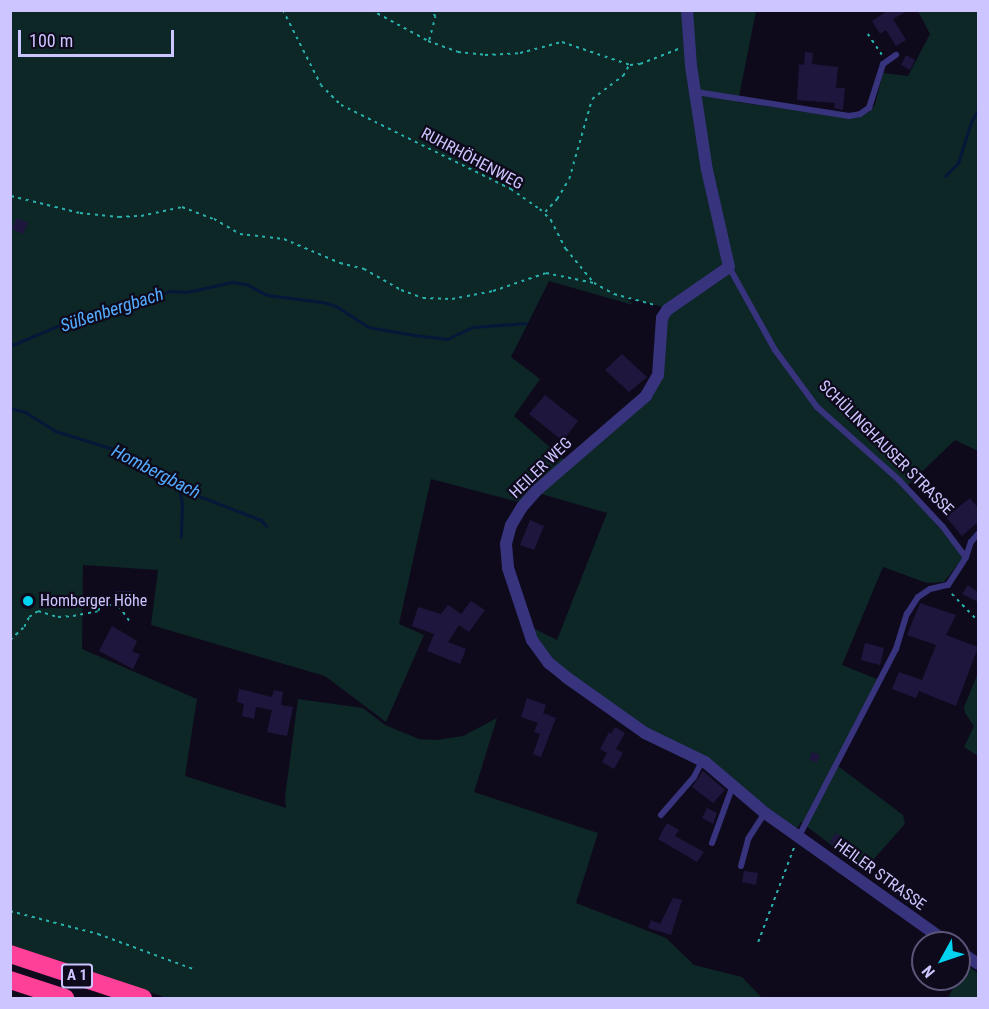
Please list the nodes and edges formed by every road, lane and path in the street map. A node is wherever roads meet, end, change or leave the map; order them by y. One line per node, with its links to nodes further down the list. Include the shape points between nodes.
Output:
1 (283, 10): 13 (path, RUHRHÖHENWEG, via 321,85 341,105 511,189)
2 (370, 10): 6 (path)
3 (432, 10): 6 (path, via 435,17)
4 (687, 10): 7 (street, SCHÜLINGHAUSER STRASSE)
5 (868, 34): 9 (path)
6 (428, 41): 10 (path, via 458,52 484,55 520,53 562,42)
7 (690, 44): 10 (path, via 640,64); 11 (street, SCHÜLINGHAUSER STRASSE)
8 (896, 55): 9 (lane)
9 (886, 61): 11 (lane, via 868,108 849,116)
10 (630, 64): 13 (path, via 623,76 592,99 569,179)
11 (695, 92): 14 (street, SCHÜLINGHAUSER STRASSE, via 707,170)
12 (11, 196): 15 (path, via 80,213 119,217 182,207 240,234 284,239 364,269 423,298 452,299 493,291 546,273)
13 (544, 213): 15 (path, RUHRHÖHENWEG, via 566,249)
14 (729, 267): 16 (street); 18 (lane, SCHÜLINGHAUSER STRASSE, via 775,351 817,407 900,481)
15 (594, 283): 16 (path, RUHRHÖHENWEG, via 614,294)
16 (667, 310): 23 (street, HEILER WEG, via 659,327 655,384 522,507 511,525 507,563 532,640 549,663 618,717)
17 (978, 534): 18 (lane)
18 (966, 556): 19 (lane)
19 (948, 585): 20 (path, via 957,602); 27 (lane, via 918,597 907,614 896,649)
20 (978, 621)
21 (130, 622): 22 (path, via 119,606 101,604 98,611 73,616 38,611 29,616)
22 (10, 640)
23 (702, 760): 24 (street, HEILER WEG); 26 (lane, via 694,777)
24 (733, 785): 25 (street, HEILER WEG); 28 (lane)
25 (765, 813): 27 (street, HEILER WEG); 29 (lane, via 748,839)
26 (662, 815)
27 (796, 834): 31 (street, HEILER STRASSE); 32 (path)
28 (712, 843)
29 (741, 866)
30 (10, 911): 34 (path, via 98,934)
31 (930, 931)
32 (758, 942)
33 (10, 954): 37 (highway, A 1)
34 (196, 969)
35 (10, 980): 36 (highway, A 1)
36 (65, 999)
37 (143, 999)

